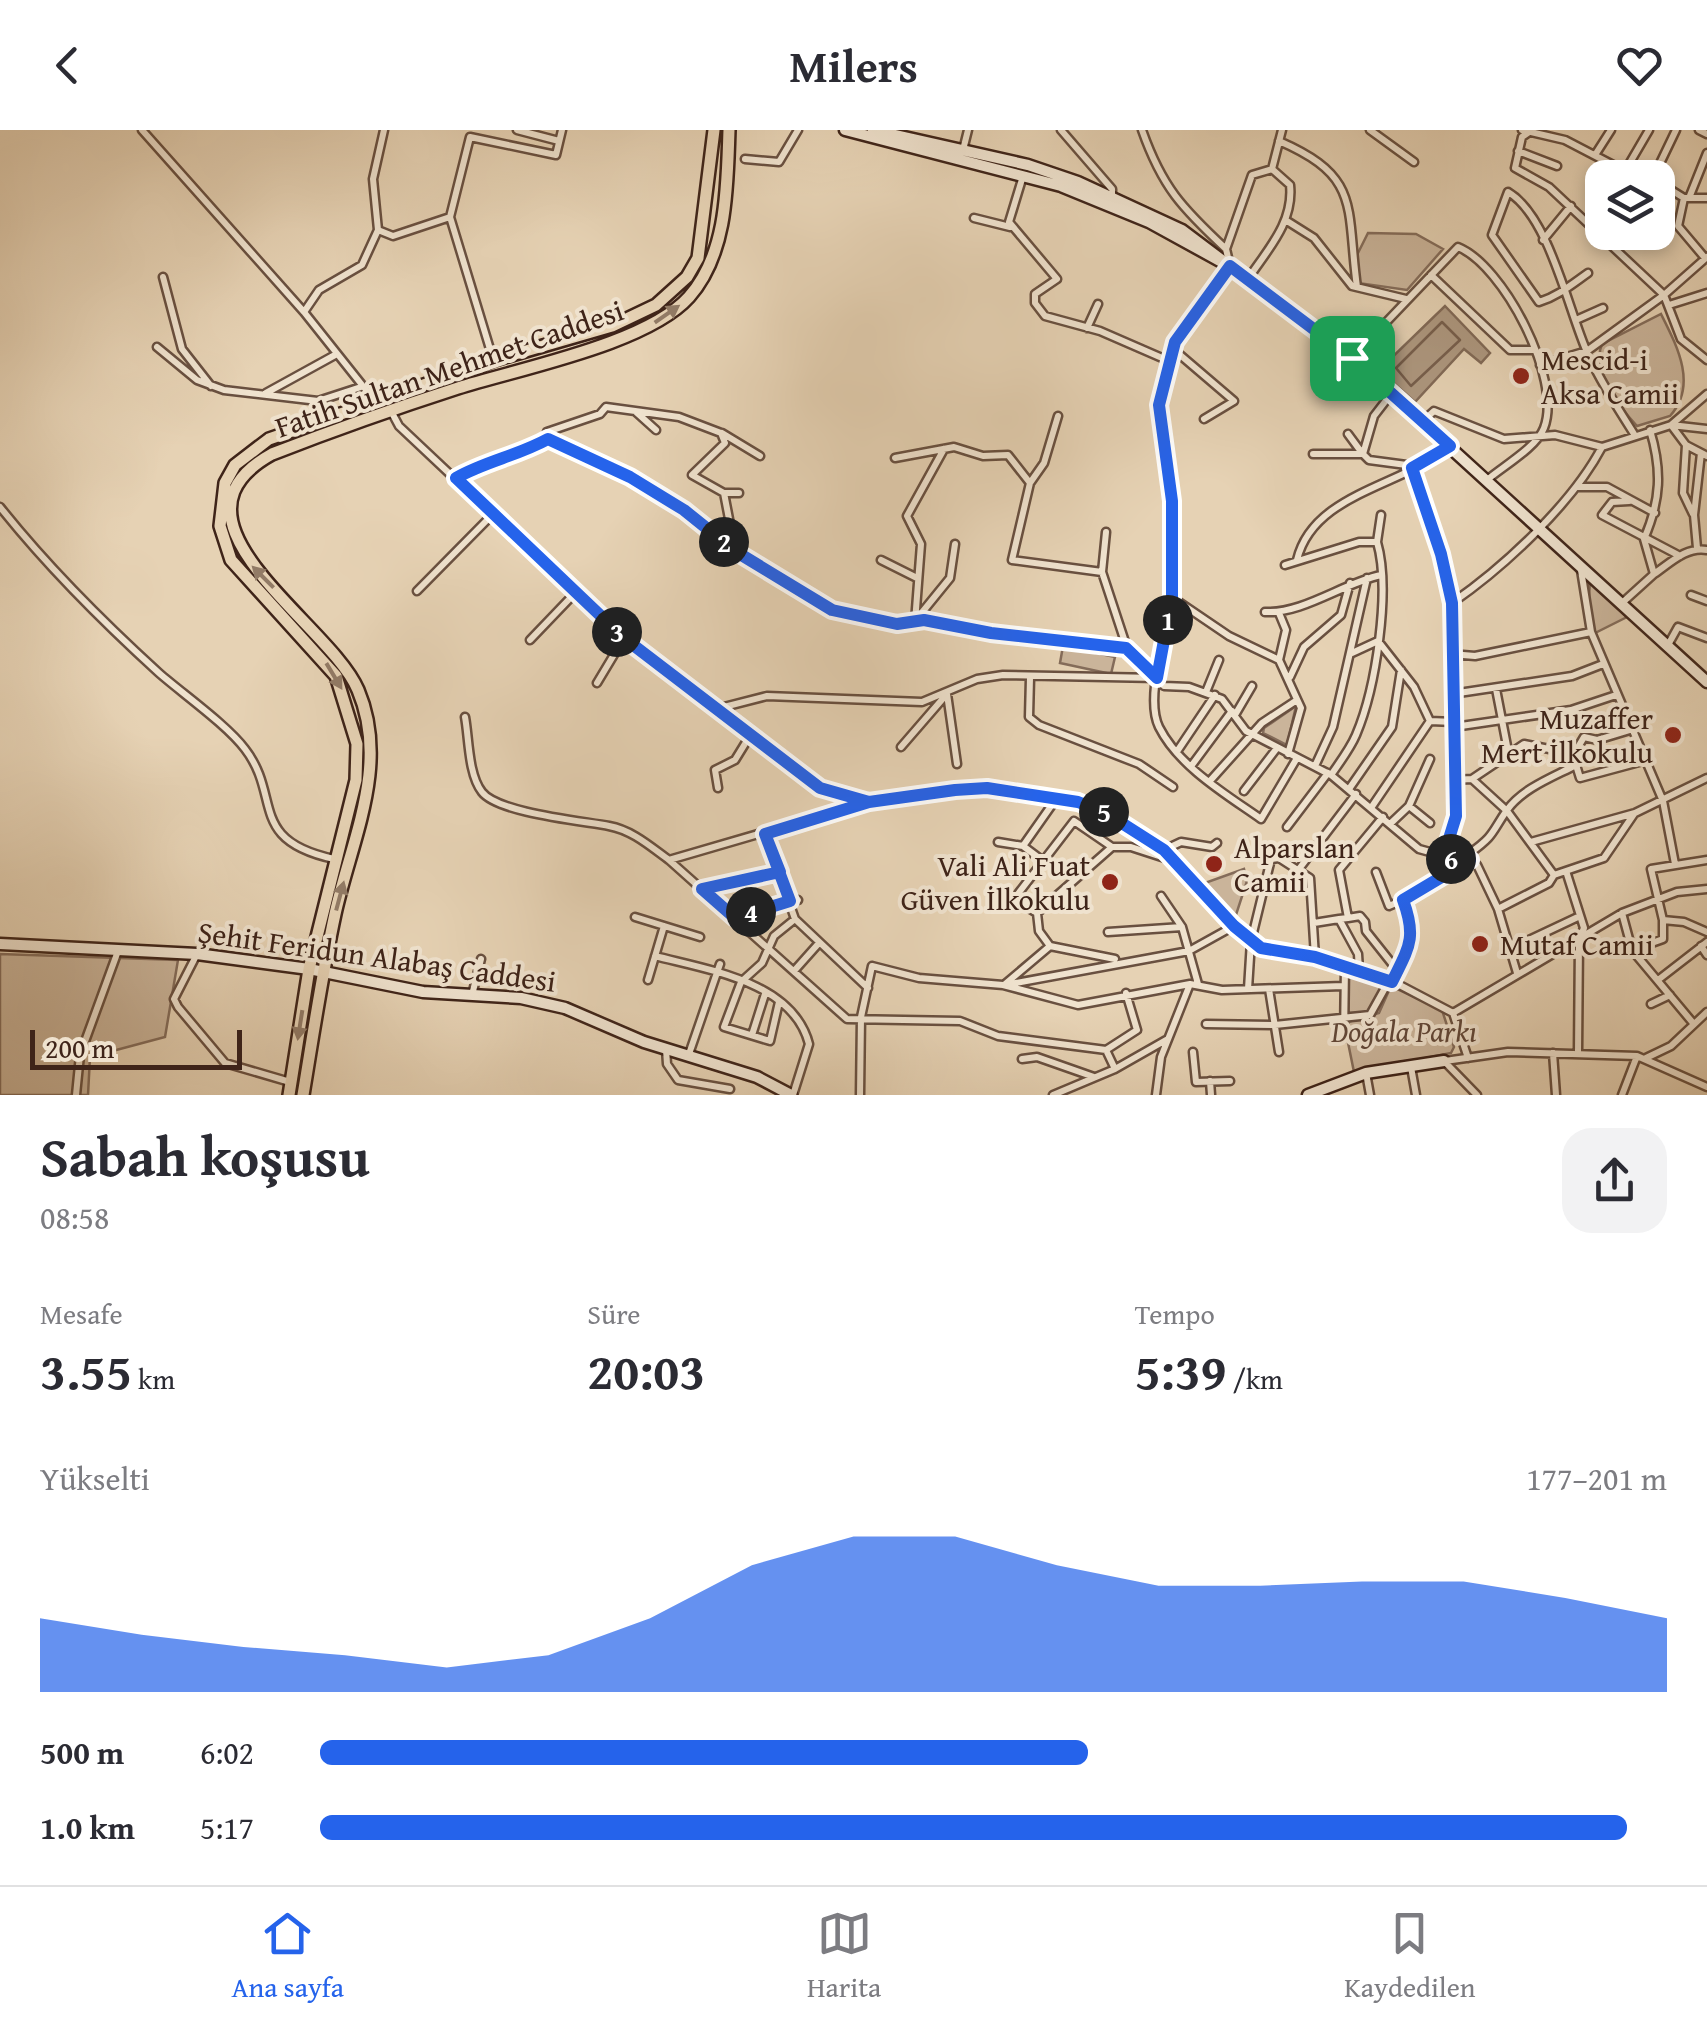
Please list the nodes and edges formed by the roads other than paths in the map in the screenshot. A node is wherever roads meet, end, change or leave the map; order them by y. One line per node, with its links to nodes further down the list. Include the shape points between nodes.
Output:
1 (142, 130): 64 (street)
2 (384, 130): 47 (street, via 373,179)
3 (517, 130): 23 (street)
4 (562, 130): 23 (street)
5 (714, 130): 73 (main road, Fatih Sultan Mehmet Caddesi, via 704,236 698,258 672,294 612,326)
6 (729, 130): 83 (main road, Fatih Sultan Mehmet Caddesi, one-way to 6, via 610,341 678,308 716,248)
7 (798, 130): 29 (street, via 780,162)
8 (844, 130): 33 (street)
9 (873, 130): 21 (street)
10 (968, 130): 25 (street)
11 (1061, 130): 39 (street)
12 (1142, 130): 49 (street, via 1157,174 1177,204)
13 (1282, 130): 24 (street)
14 (1370, 130): 34 (street)
15 (1522, 130): 20 (street)
16 (1611, 130): 28 (street)
17 (1649, 130): 31 (street)
18 (1676, 130): 32 (street)
19 (1700, 130): 22 (street)
20 (1531, 131): 26 (street); 28 (street)
21 (894, 132): 25 (street)
22 (1707, 134)
23 (560, 141): 43 (street, via 556,154 470,137)
24 (1279, 141): 36 (street); 56 (street, via 1338,176)
25 (963, 150): 33 (street)
26 (1518, 151): 35 (street); 42 (street, via 1514,168)
27 (1707, 153): 41 (street)
28 (1595, 155): 30 (street)
29 (745, 158)
30 (1604, 160)
31 (1631, 160)
32 (1662, 160)
33 (991, 162): 37 (street); 39 (street)
34 (1414, 162)
35 (1557, 166)
36 (1272, 169): 45 (street, via 1290,185); 49 (street, via 1252,175)
37 (1023, 174): 46 (street); 51 (street, via 1148,222)
38 (1675, 192): 41 (street)
39 (1112, 197): 51 (street, via 1182,230)
40 (1707, 198): 41 (street)
41 (1686, 199): 50 (street, via 1678,226)
42 (1571, 206): 48 (street); 59 (street)
43 (450, 216): 47 (street, via 393,236); 73 (street)
44 (974, 218): 46 (street)
45 (1287, 221): 55 (street); 56 (street, via 1314,238)
46 (1010, 228): 66 (street, via 1058,279 1036,294 1045,316)
47 (378, 230): 64 (street, via 362,265 319,290)
48 (1543, 240): 57 (street); 57 (street, via 1529,212 1508,192 1492,235 1539,302)
49 (1226, 248): 51 (street)
50 (1706, 258): 59 (street)
51 (1230, 266): 55 (street); 68 (street)
52 (1432, 274): 60 (street); 69 (street, via 1510,350); 69 (street, via 1458,247 1479,260 1502,287)
53 (1588, 274): 57 (street)
54 (163, 277): 77 (street, via 182,349)
55 (1248, 279): 72 (street)
56 (1358, 288): 60 (street)
57 (1564, 289): 65 (street)
58 (1707, 293): 62 (street)
59 (1664, 296): 62 (street); 70 (street)
60 (1408, 300): 72 (street)
61 (1098, 304): 66 (street)
62 (1669, 306): 74 (street, via 1688,348)
63 (1603, 308): 65 (street)
64 (304, 312): 71 (street)
65 (1576, 320): 70 (street)
66 (1087, 328): 75 (street)
67 (158, 348): 77 (street)
68 (1172, 348): 75 (street); 86 (street, via 1234,401)
69 (1535, 350): 76 (street)
70 (1587, 350): 76 (street); 94 (street)
71 (335, 355): 78 (street); 79 (street)
72 (1352, 358): 80 (street)
73 (494, 360): 82 (main road, Fatih Sultan Mehmet Caddesi)
74 (1707, 360)
75 (1169, 361): 143 (street, via 1159,405 1172,501)
76 (1540, 365): 95 (street, via 1546,418)
77 (212, 387): 79 (street)
78 (362, 387): 79 (street, via 318,401); 82 (street)
79 (266, 393)
80 (1392, 394): 87 (street); 102 (street, via 1374,416)
81 (1707, 394): 88 (street)
82 (374, 400): 224 (main road, Fatih Sultan Mehmet Caddesi, one-way to 224, via 250,452 225,484 219,512 222,539 238,570 321,654 344,693 358,760)
83 (391, 411): 107 (street); 283 (main road, Fatih Sultan Mehmet Caddesi, one-way to 83, via 370,776 366,717 359,691 329,643 247,561 231,512 257,462)
84 (635, 411): 89 (street); 92 (street); 96 (street, via 606,407 546,432)
85 (1058, 416): 109 (street, via 1044,463)
86 (1204, 420)
87 (1423, 421): 95 (street, via 1434,411 1485,434); 98 (street)
88 (1671, 425): 90 (street); 91 (street); 97 (street)
89 (656, 430)
90 (1650, 430): 94 (street); 117 (street, via 1659,465)
91 (1707, 430)
92 (721, 432): 104 (street); 112 (street, via 725,443 692,475)
93 (1348, 434): 102 (street)
94 (1634, 434): 100 (street)
95 (1538, 436): 100 (street); 108 (street)
96 (548, 439): 107 (street); 128 (street, via 630,477)
97 (1686, 445): 103 (street); 120 (street, via 1683,493)
98 (1450, 446): 106 (street); 108 (street)
99 (944, 448): 105 (street); 109 (street, via 1008,455); 138 (street, via 906,516 921,544)
100 (1602, 448): 110 (street)
101 (1313, 454): 102 (street)
102 (1362, 454): 106 (street)
103 (1704, 455): 113 (street)
104 (760, 456)
105 (896, 458)
106 (1415, 468): 131 (street, via 1337,506 1300,544); 145 (street)
107 (456, 478): 118 (street)
108 (1486, 480): 121 (street)
109 (1030, 483): 134 (street, via 1012,560)
110 (1576, 487): 114 (street, via 1607,487); 121 (street)
111 (739, 492): 112 (street)
112 (724, 494): 128 (street)
113 (1696, 499): 115 (street); 120 (street)
114 (1629, 501): 117 (street); 123 (street, via 1612,502 1602,515)
115 (1707, 505)
116 (0, 507): 224 (street, via 142,657 244,747 286,840)
117 (1655, 513): 123 (street)
118 (493, 514): 140 (street); 141 (street)
119 (1381, 515): 124 (street)
120 (1694, 516): 126 (street)
121 (1536, 528): 133 (street); 145 (street, via 1486,580)
122 (1106, 532): 134 (street)
123 (1644, 539): 129 (street); 135 (street)
124 (1377, 542): 131 (street); 136 (street)
125 (954, 544): 149 (street, via 950,578)
126 (1697, 548): 127 (street); 129 (street)
127 (1707, 550)
128 (735, 551): 149 (street, via 832,610)
129 (1680, 556): 135 (street)
130 (881, 560): 138 (street)
131 (1296, 560): 132 (street)
132 (1285, 565)
133 (1581, 570): 146 (street); 150 (street)
134 (1102, 572): 156 (street)
135 (1654, 574): 146 (street)
136 (1381, 575): 137 (street); 154 (street)
137 (1367, 578): 139 (street); 157 (street)
138 (918, 579): 149 (street)
139 (1350, 583): 148 (street); 165 (street, via 1340,615 1304,646)
140 (418, 591)
141 (576, 592): 151 (street); 153 (street)
142 (1692, 595): 144 (street)
143 (1172, 597): 160 (street); 164 (street)
144 (1707, 601)
145 (1452, 603): 158 (street)
146 (1620, 605): 155 (street)
147 (1265, 612): 148 (street)
148 (1279, 613): 160 (street, via 1286,630)
149 (914, 622): 156 (street)
150 (1591, 632): 158 (street, via 1475,656); 161 (street)
151 (624, 638): 167 (street); 175 (street)
152 (1707, 638): 155 (street, via 1678,627)
153 (530, 640)
154 (1378, 641): 157 (street); 162 (street); 196 (street, via 1359,728)
155 (1668, 645): 166 (street)
156 (1126, 648): 164 (street)
157 (1352, 653): 195 (street, via 1334,727)
158 (1451, 654): 172 (street)
159 (1220, 660): 171 (street)
160 (1278, 660): 165 (street)
161 (1603, 664): 169 (street); 173 (street)
162 (1402, 670): 179 (street); 204 (street, via 1392,727)
163 (1030, 678): 164 (street); 170 (street, via 977,679); 201 (street, via 1029,717 1139,764)
164 (1157, 678): 171 (street, via 1164,686); 186 (street, via 1156,713)
165 (1289, 678): 174 (street)
166 (1707, 682)
167 (598, 684)
168 (1252, 686): 176 (street)
169 (1496, 689): 172 (street); 178 (street)
170 (947, 694): 175 (street, via 922,702 767,696); 184 (street); 192 (street)
171 (1210, 694): 176 (street); 186 (street)
172 (1452, 694): 180 (street)
173 (1616, 695): 178 (street, via 1571,710); 181 (street)
174 (1298, 700): 183 (street); 189 (street)
175 (719, 708): 182 (street)
176 (1234, 713): 183 (street); 193 (street)
177 (465, 716): 225 (street, via 476,779 491,800 556,820 607,825)
178 (1500, 718): 180 (street); 187 (street)
179 (1430, 720): 180 (street); 209 (street)
180 (1454, 724): 199 (street)
181 (1630, 730): 188 (street, via 1584,737); 191 (street)
182 (751, 734): 202 (street, via 735,760 715,770); 206 (street, via 820,788)
183 (1252, 735): 185 (street); 200 (street)
184 (901, 746)
185 (1277, 748): 189 (street); 203 (street)
186 (1178, 750): 193 (street)
187 (1508, 750): 188 (street, via 1524,744); 198 (street)
188 (1574, 754): 194 (street)
189 (1293, 756): 195 (street); 200 (street, via 1261,819)
190 (1430, 758): 208 (street)
191 (1643, 760): 194 (street, via 1580,778); 207 (street)
192 (957, 764)
193 (1192, 765): 200 (street)
194 (1576, 765): 210 (street)
195 (1314, 766): 196 (street)
196 (1330, 774): 204 (street); 215 (street)
197 (1707, 778): 207 (street)
198 (1472, 779): 199 (street); 210 (street)
199 (1453, 780): 223 (street, via 1456,816)
200 (1209, 782)
201 (1173, 787)
202 (718, 788)
203 (1244, 791)
204 (1352, 792): 209 (street); 231 (street)
205 (1056, 799): 206 (street, via 987,788); 220 (street); 222 (street, via 1106,813)
206 (869, 802): 216 (street)
207 (1663, 802): 211 (street); 230 (street)
208 (1409, 806): 213 (street); 214 (street)
209 (1372, 808): 212 (street)
210 (1506, 811): 218 (street); 227 (street, via 1496,835 1470,853)
211 (1635, 813): 218 (street); 232 (street, via 1604,858)
212 (1382, 817): 214 (street); 248 (street, via 1340,870)
213 (1430, 823)
214 (1390, 824): 223 (street, via 1419,849)
215 (1287, 826)
216 (765, 834): 225 (street); 233 (street)
217 (998, 842): 220 (street)
218 (1531, 842): 235 (street)
219 (1218, 843): 222 (street, via 1181,842)
220 (1023, 846): 226 (street)
221 (1112, 847): 226 (street, via 1074,821); 229 (street); 243 (street)
222 (1164, 850): 229 (street)
223 (1443, 858): 227 (street)
224 (334, 859): 278 (main road, Fatih Sultan Mehmet Caddesi)
225 (670, 860): 236 (street)
226 (1044, 860): 243 (street, via 1014,899)
227 (1470, 860): 241 (street); 242 (street)
228 (1707, 860): 230 (street)
229 (1174, 861): 254 (street)
230 (1675, 864): 239 (street, via 1651,869)
231 (1299, 869): 252 (street, via 1310,878); 260 (street, via 1271,859)
232 (1566, 871): 235 (street); 245 (street)
233 (780, 872): 236 (street); 240 (street)
234 (1376, 872): 241 (street, via 1389,906)
235 (1554, 875): 242 (street)
236 (702, 889): 247 (street)
237 (1707, 890): 239 (street)
238 (1161, 896): 255 (street)
239 (1658, 898): 244 (street); 251 (street)
240 (794, 900): 247 (street); 249 (street)
241 (1403, 900): 280 (street, via 1413,927)
242 (1498, 909): 266 (street)
243 (1037, 913): 264 (street, via 1039,932)
244 (1622, 913): 259 (street); 268 (street)
245 (1580, 916): 259 (street); 266 (street)
246 (635, 917): 253 (street)
247 (735, 918): 265 (street)
248 (1348, 918): 250 (street); 280 (street, via 1360,916)
249 (794, 919): 261 (street); 265 (street)
250 (1339, 919): 252 (street); 279 (street)
251 (1664, 920): 257 (street); 268 (street, via 1663,938)
252 (1314, 923): 273 (street)
253 (664, 926): 258 (street); 272 (street)
254 (1234, 926): 260 (street); 267 (street)
255 (1182, 927): 256 (street); 267 (street)
256 (1108, 932)
257 (1707, 932)
258 (700, 937)
259 (1578, 940): 282 (street); 315 (street)
260 (1251, 941): 273 (street); 293 (street)
261 (819, 943): 281 (street); 291 (street)
262 (0, 944): 269 (street, Şehit Feridun Alabaş Caddesi)
263 (1704, 944): 271 (street); 285 (street)
264 (1050, 946): 275 (street); 289 (street)
265 (768, 948): 281 (street); 286 (street)
266 (1510, 948): 282 (street)
267 (1189, 950): 275 (street); 288 (street)
268 (1632, 950): 285 (street)
269 (118, 951): 270 (street, Şehit Feridun Alabaş Caddesi); 330 (street, via 80,1055)
270 (197, 954): 278 (street, Şehit Feridun Alabaş Caddesi); 328 (street, via 174,999 178,1006 225,1062)
271 (1707, 955)
272 (655, 956): 277 (street); 284 (street)
273 (1315, 957): 276 (street)
274 (481, 959): 297 (street)
275 (1121, 960): 289 (street)
276 (1345, 966): 279 (street); 290 (street)
277 (718, 968): 286 (street); 316 (street)
278 (309, 969): 283 (street, Şehit Feridun Alabaş Caddesi); 328 (main road, Fatih Sultan Mehmet Caddesi, one-way to 328)
279 (1359, 970): 287 (street)
280 (1397, 970): 287 (street)
281 (794, 971): 302 (street, via 847,1018)
282 (1517, 973): 301 (street)
283 (323, 974): 297 (street, Şehit Feridun Alabaş Caddesi); 331 (main road, Fatih Sultan Mehmet Caddesi)
284 (648, 980)
285 (1658, 980): 296 (street)
286 (741, 982): 295 (street); 307 (street, via 724,1027)
287 (1392, 982): 301 (street); 303 (street, via 1370,1015)
288 (1194, 984): 293 (street); 294 (street); 309 (street)
289 (1004, 985): 291 (street, via 919,978 872,966); 294 (street, via 1078,1005)
290 (1343, 986): 292 (street); 303 (street)
291 (869, 988): 302 (street)
292 (1269, 988): 293 (street); 306 (street)
293 (1248, 989)
294 (1126, 993): 311 (street, via 1138,1030)
295 (765, 994): 298 (street); 307 (street)
296 (1670, 994): 299 (street); 304 (street)
297 (472, 995): 310 (street, Şehit Feridun Alabaş Caddesi, via 565,1008)
298 (779, 1002): 307 (street, via 770,1041); 332 (street, via 793,1009 808,1044)
299 (1651, 1004)
300 (1707, 1012): 304 (street)
301 (1453, 1013): 318 (street)
302 (862, 1017): 311 (street, via 960,1021 998,1036); 333 (street)
303 (1342, 1018): 306 (street); 308 (street)
304 (1693, 1023): 317 (street, via 1671,1046)
305 (1206, 1024): 306 (street)
306 (1275, 1024): 313 (street)
307 (752, 1035)
308 (1344, 1038)
309 (1166, 1040): 322 (street); 335 (street)
310 (666, 1048): 316 (street, Şehit Feridun Alabaş Caddesi); 329 (street, via 678,1080)
311 (1106, 1050): 322 (street)
312 (1193, 1052): 325 (street, via 1196,1082)
313 (1280, 1052)
314 (1553, 1053): 315 (street); 318 (street); 341 (street)
315 (1578, 1053): 317 (street)
316 (689, 1054): 332 (street, Şehit Feridun Alabaş Caddesi)
317 (1641, 1057): 327 (street); 342 (street)
318 (1468, 1058): 320 (street)
319 (1022, 1059): 324 (street, via 1036,1057)
320 (1444, 1061): 321 (street); 340 (street)
321 (1410, 1066): 323 (street); 339 (street)
322 (1115, 1069): 324 (street)
323 (1366, 1073): 337 (street); 338 (street)
324 (1095, 1077): 334 (street)
325 (1210, 1081): 326 (street); 336 (street)
326 (1230, 1081)
327 (1707, 1087)
328 (290, 1088)
329 (730, 1089)
330 (76, 1095)
331 (302, 1095)
332 (792, 1095)
333 (860, 1095)
334 (1054, 1095)
335 (1156, 1095)
336 (1211, 1095)
337 (1308, 1095)
338 (1370, 1095)
339 (1416, 1095)
340 (1477, 1095)
341 (1556, 1095)
342 (1622, 1095)

